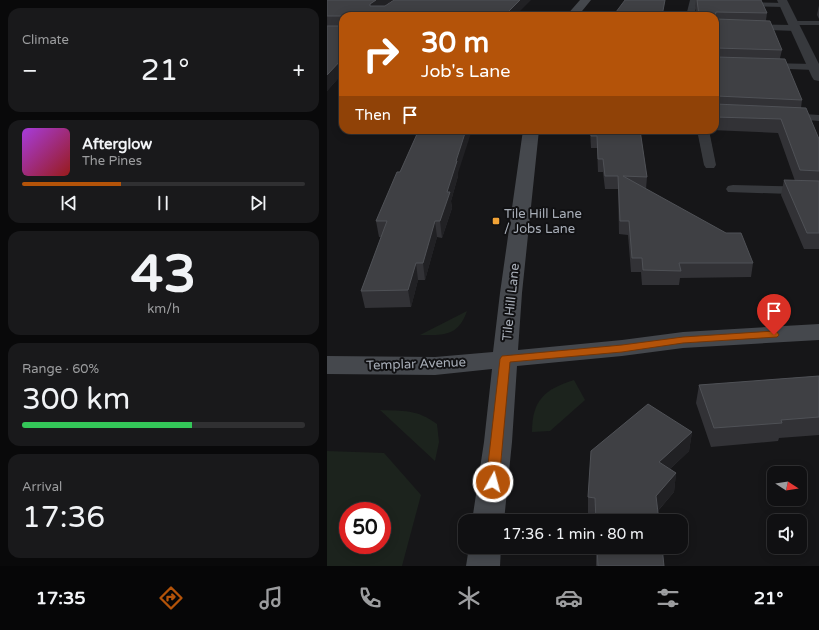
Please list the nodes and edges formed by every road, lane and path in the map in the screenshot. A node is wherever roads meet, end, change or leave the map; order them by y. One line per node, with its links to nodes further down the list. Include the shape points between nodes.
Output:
1 (586, 0): 5 (main road)
2 (697, 2): 6 (lane)
3 (783, 2): 4 (lane); 9 (street)
4 (731, 3)
5 (576, 12)
6 (692, 12)
7 (819, 23): 9 (lane)
8 (719, 26): 9 (lane)
9 (795, 26): 10 (street)
10 (816, 65): 11 (lane)
11 (761, 66)
12 (774, 116): 13 (lane)
13 (819, 118)
14 (531, 134): 20 (main road, Tile Hill Lane)
15 (704, 134): 16 (lane)
16 (709, 166)
17 (733, 189): 18 (lane)
18 (819, 191)
19 (819, 332): 20 (main road, Templar Avenue, via 683,340)
20 (505, 359): 21 (main road, Templar Avenue, via 435,366); 22 (main road, Tile Hill Lane)
21 (327, 365)
22 (489, 514)
23 (484, 554): 24 (main road)
24 (483, 566)

